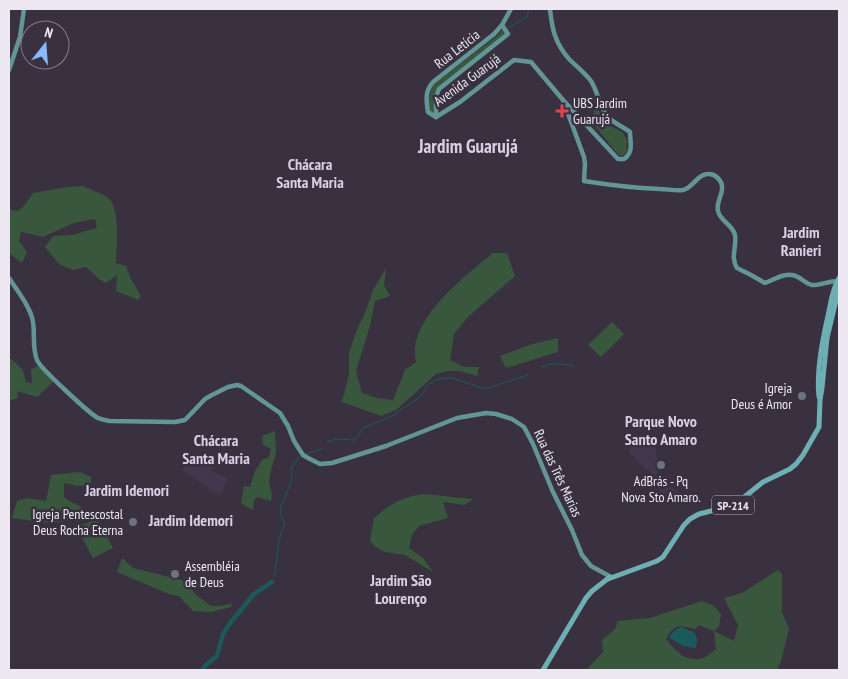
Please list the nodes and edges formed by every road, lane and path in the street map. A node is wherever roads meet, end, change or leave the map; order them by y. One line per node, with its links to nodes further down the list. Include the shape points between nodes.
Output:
1 (24, 9): 5 (street, via 20,37)
2 (511, 9): 4 (street, Rua Letícia)
3 (550, 9): 6 (street, via 552,28 561,48 592,84 608,118 630,132 630,153 624,159 618,159)
4 (502, 25): 7 (street, via 508,34 438,89); 7 (street, Rua Letícia, via 433,82 427,91 427,114)
5 (9, 70)
6 (569, 109): 7 (street, Avenida Guarujá, via 531,62 514,60); 9 (street, via 584,157 584,181 680,190 703,175 714,175 722,187 718,213 735,232 733,258 736,268 765,283 787,274 812,285)
7 (436, 117)
8 (9, 278): 12 (street, Rua das Três Marias, via 31,314 37,361 98,418 110,421 185,420 206,399 237,385 280,413 303,454 320,464 386,446 457,418 486,413 512,419 524,428 533,444 582,555 590,566)
9 (839, 280): 11 (main road, SP-214, via 824,335 818,378)
10 (839, 288): 11 (main road, SP-214, via 827,338)
11 (820, 400): 12 (main road, SP-214, via 818,427 796,464 763,482 731,506 690,519 657,561)
12 (609, 578): 13 (main road, via 586,598)
13 (543, 670)

